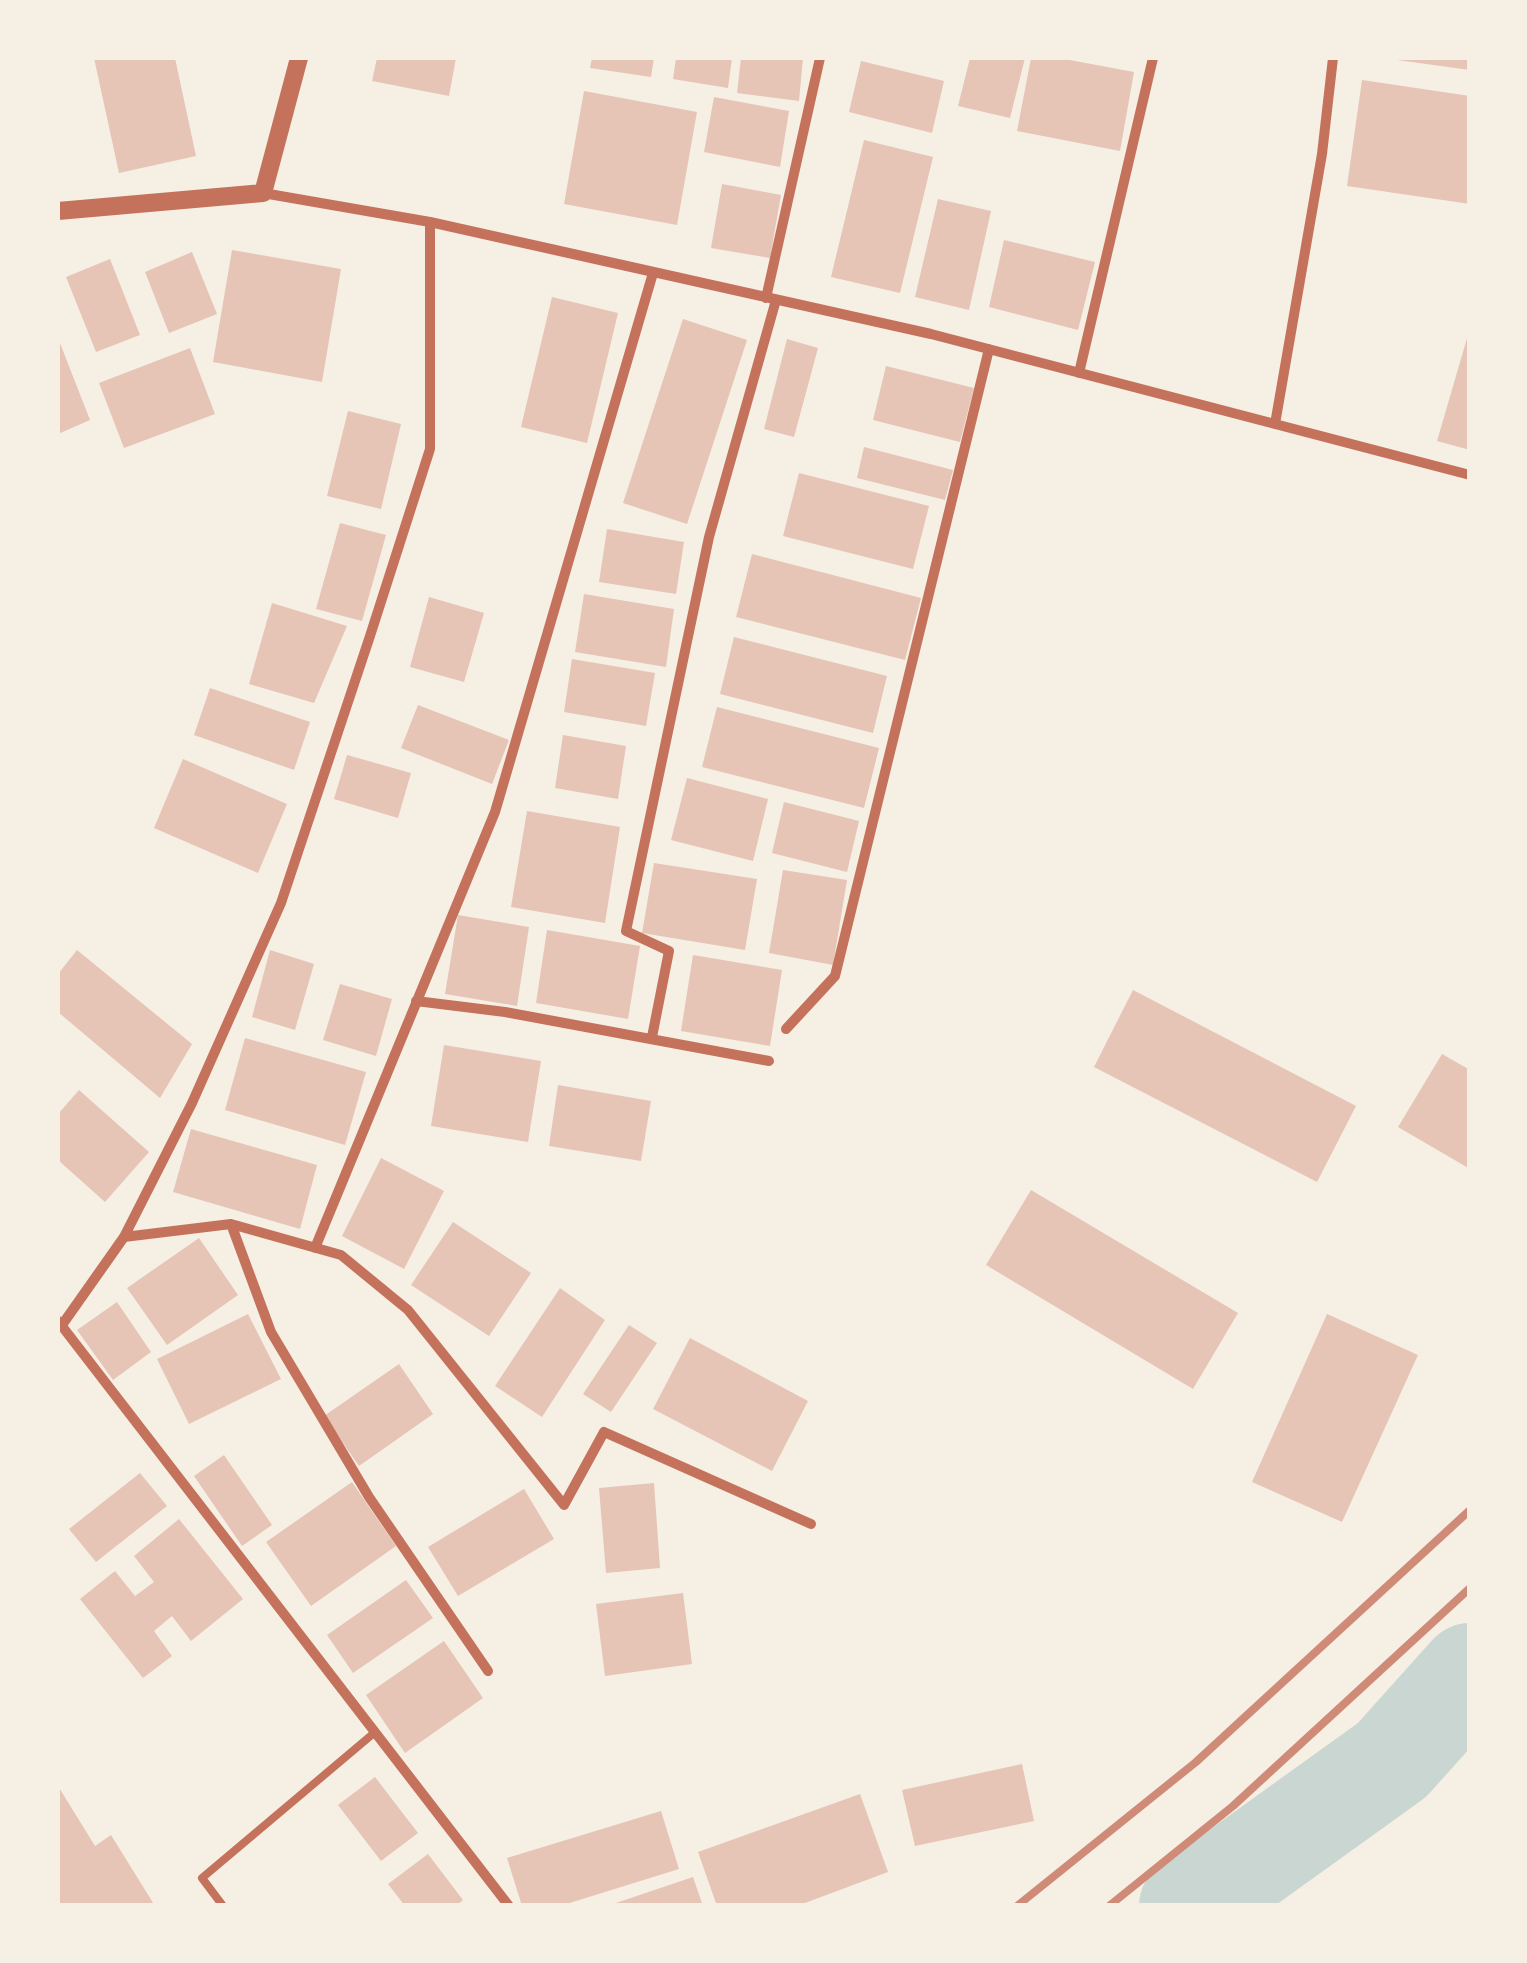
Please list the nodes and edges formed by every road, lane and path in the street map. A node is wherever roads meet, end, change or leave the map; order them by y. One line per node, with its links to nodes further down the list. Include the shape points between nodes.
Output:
1 (299, 58): 5 (street)
2 (820, 58): 9 (street)
3 (1153, 58): 11 (street)
4 (1334, 58): 12 (street)
5 (264, 193): 6 (street); 7 (street)
6 (58, 211)
7 (430, 222): 8 (street); 19 (street, via 430,449 281,902 192,1104)
8 (653, 273): 9 (street); 14 (street, via 495,812)
9 (771, 299): 10 (street); 16 (street, via 709,537 626,931 669,951)
10 (990, 349): 11 (street); 15 (street, via 835,976)
11 (1079, 373): 12 (street)
12 (1275, 424): 13 (street)
13 (1470, 475)
14 (416, 1001): 16 (street); 20 (street)
15 (786, 1029)
16 (652, 1037): 17 (street)
17 (769, 1060)
18 (232, 1224): 19 (street); 20 (street); 23 (street, via 271,1332 368,1497)
19 (124, 1237): 21 (street)
20 (316, 1248): 22 (street, via 341,1256 408,1310 564,1505 604,1432)
21 (60, 1322): 24 (street)
22 (811, 1524)
23 (488, 1671)
24 (374, 1732): 25 (lane, via 202,1878); 26 (street)
25 (223, 1906)
26 (509, 1906)

